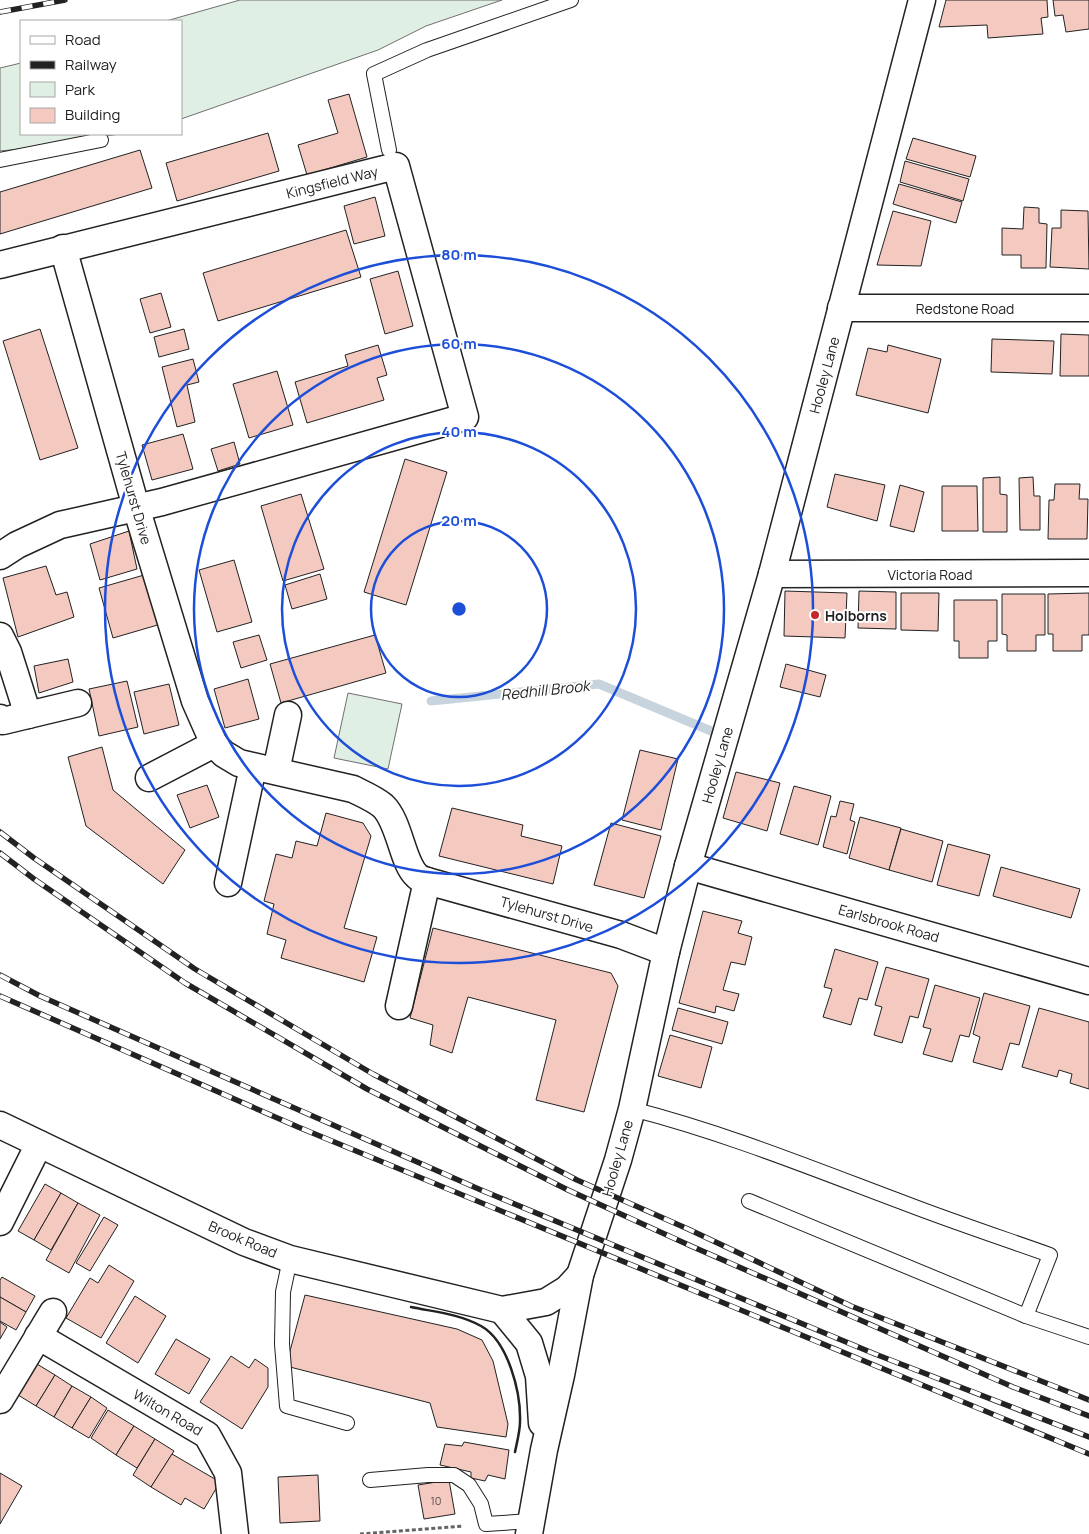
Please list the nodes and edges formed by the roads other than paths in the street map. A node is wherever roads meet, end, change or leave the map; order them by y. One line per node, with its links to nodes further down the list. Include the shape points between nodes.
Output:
1 (571, 0): 4 (lane, via 426,50 374,74)
2 (922, 0): 8 (street, Hooley Lane)
3 (101, 140): 5 (lane)
4 (389, 150)
5 (0, 160)
6 (63, 248): 7 (street); 10 (street, Tylehurst Drive); 10 (street, Kingsfield Way, via 396,166 466,417)
7 (0, 265)
8 (841, 308): 9 (street, Redstone Road); 13 (street, Hooley Lane)
9 (1089, 308)
10 (136, 507): 11 (street, via 60,525); 19 (street, Tylehurst Drive, via 195,701)
11 (0, 556)
12 (1089, 573): 13 (street, Victoria Road)
13 (772, 574): 22 (street, Hooley Lane)
14 (0, 636): 16 (street)
15 (78, 703): 16 (street)
16 (28, 715): 18 (street, via 4,721)
17 (288, 715): 20 (street)
18 (0, 718)
19 (214, 744): 20 (street, Tylehurst Drive, via 239,763); 21 (street)
20 (265, 769): 23 (street, Tylehurst Drive, via 353,789 369,796 392,818 409,864 417,876); 24 (street)
21 (149, 778)
22 (688, 866): 25 (street, Hooley Lane); 26 (street, Earlsbrook Road)
23 (427, 881): 25 (street, Tylehurst Drive, via 621,935); 27 (street)
24 (228, 883)
25 (666, 952): 28 (street, Hooley Lane)
26 (1089, 981)
27 (398, 1006)
28 (632, 1108): 34 (street, Hooley Lane); 37 (lane, via 768,1151 1050,1255)
29 (0, 1125): 30 (street, Brook Road)
30 (39, 1144): 32 (street); 33 (street, Brook Road, via 244,1242)
31 (749, 1201): 37 (lane)
32 (0, 1222)
33 (290, 1259): 35 (street, Brook Road); 41 (lane, via 283,1292 282,1344 288,1406)
34 (580, 1275): 35 (street, Brook Road, via 568,1289 546,1302); 42 (street, Hooley Lane)
35 (502, 1310): 42 (street, via 529,1343 539,1376)
36 (53, 1312): 38 (street)
37 (1026, 1316): 39 (lane)
38 (38, 1336): 40 (street); 45 (street, Wilton Road, via 207,1435 228,1473)
39 (1089, 1337)
40 (0, 1400)
41 (347, 1423)
42 (544, 1450): 44 (street, Hooley Lane)
43 (370, 1480): 44 (lane, via 428,1474 454,1475 469,1485 481,1504 486,1524)
44 (530, 1527)
45 (235, 1534)

